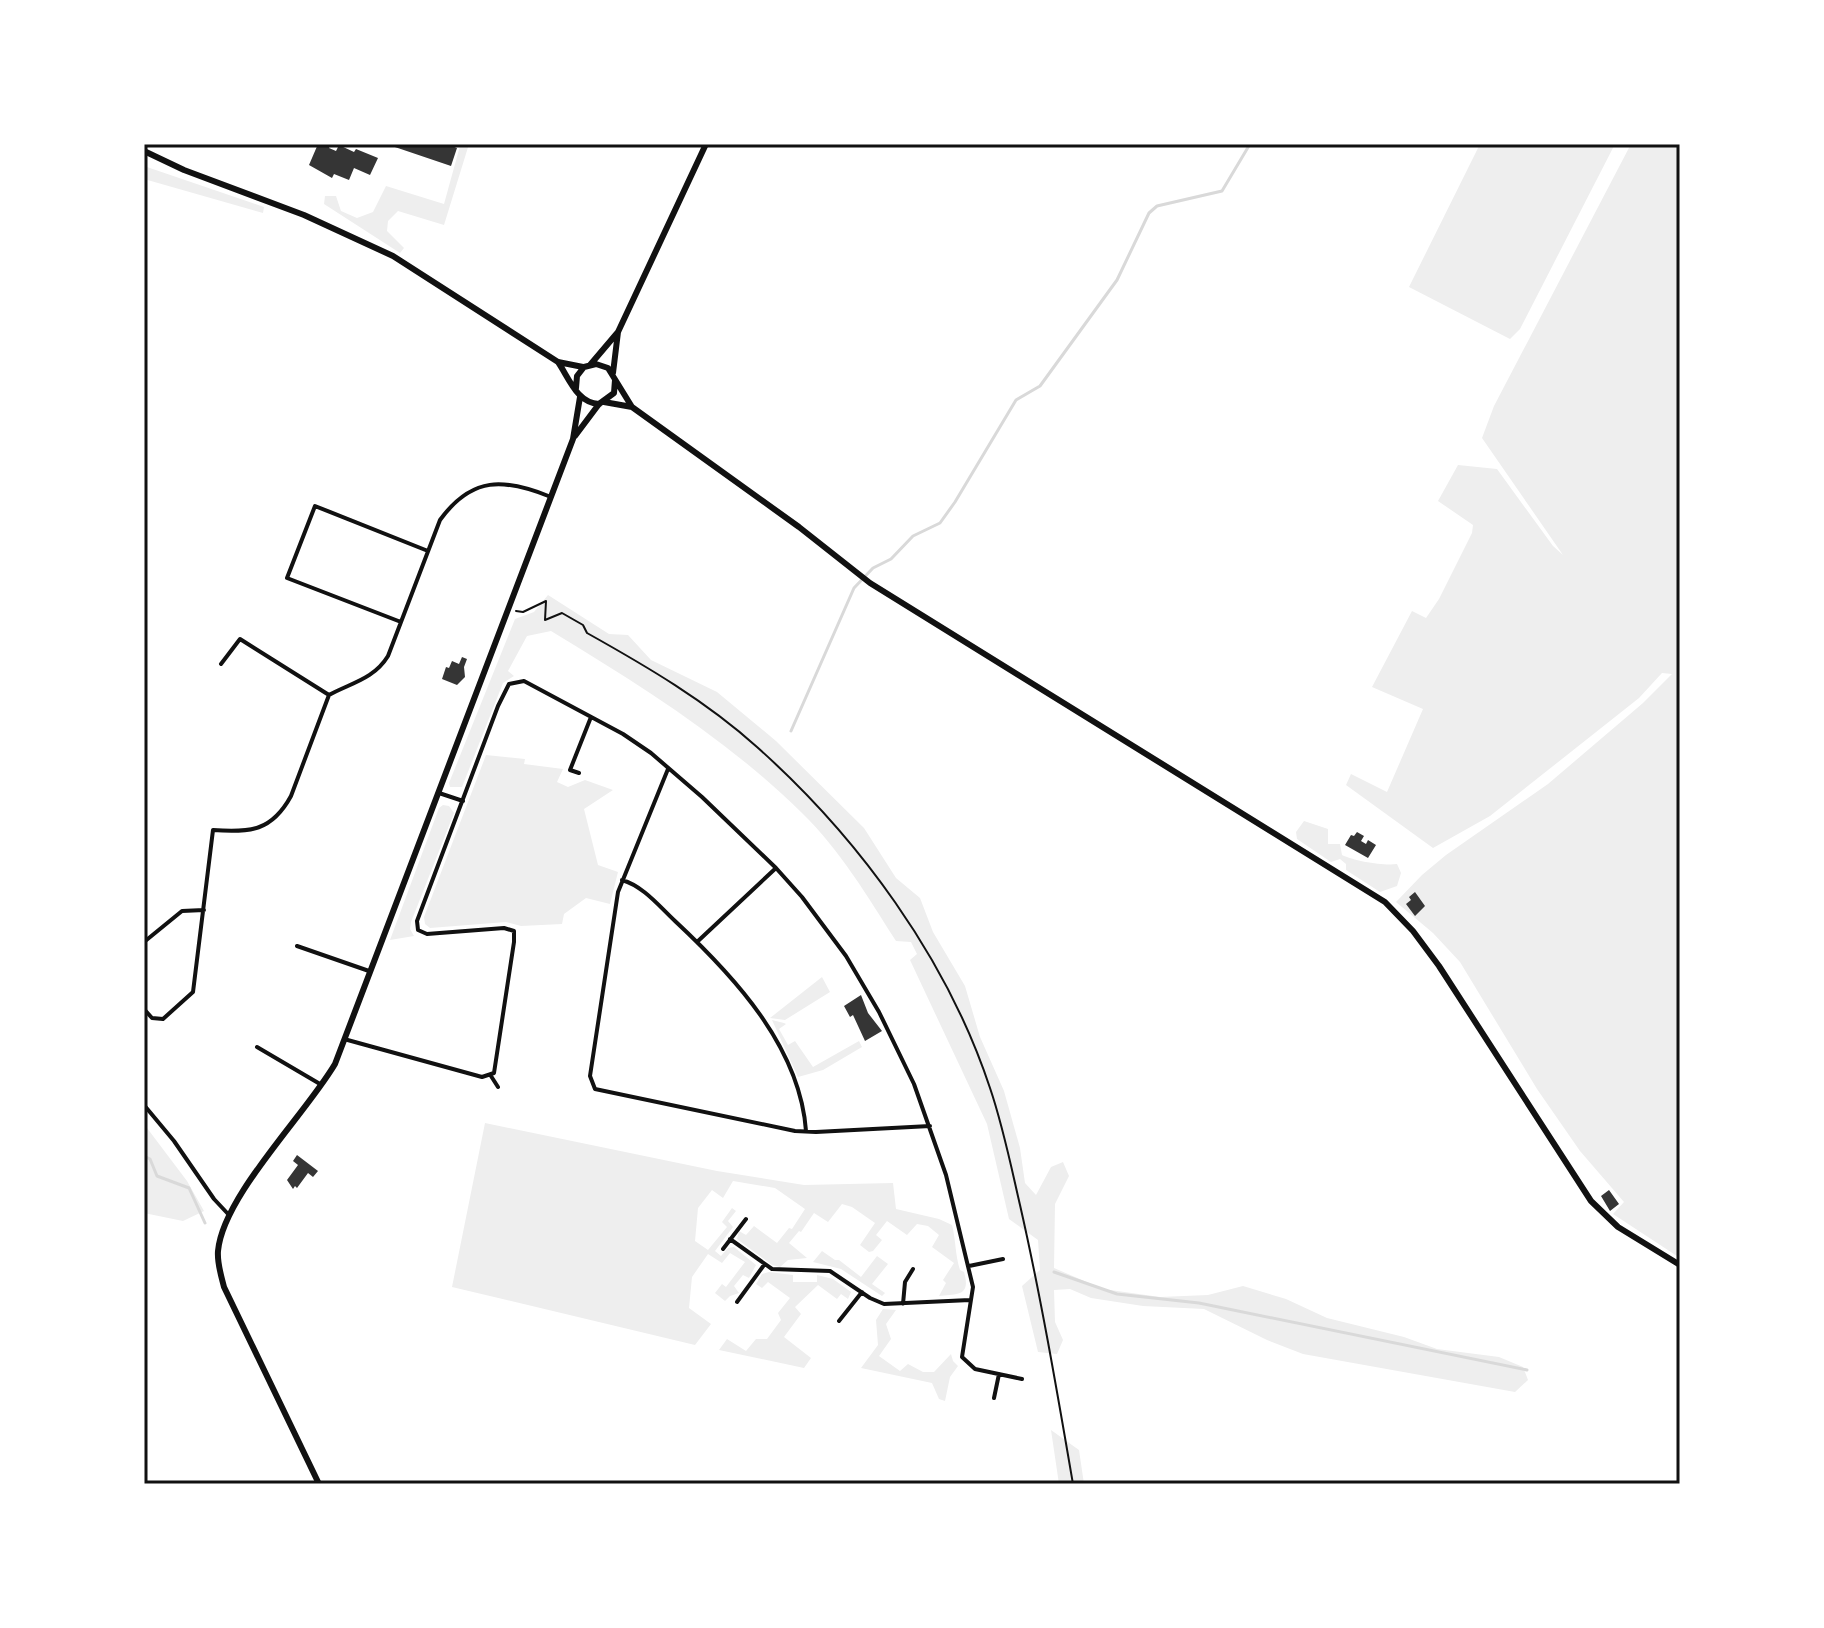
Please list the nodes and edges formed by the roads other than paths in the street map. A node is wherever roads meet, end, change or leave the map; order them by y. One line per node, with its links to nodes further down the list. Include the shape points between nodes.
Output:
1 (706, 144): 3 (main road)
2 (144, 151): 4 (main road, via 393,256)
3 (618, 332): 5 (main road); 6 (main road)
4 (558, 362): 5 (main road); 7 (main road)
5 (587, 366): 6 (main road, via 603,365); 7 (main road, via 577,376)
6 (614, 376): 9 (main road, via 614,393); 10 (main road)
7 (576, 388): 8 (main road)
8 (580, 397): 9 (main road); 11 (main road)
9 (602, 403): 10 (main road); 11 (main road)
10 (632, 407): 44 (main road, via 870,583 1385,902 1439,966 1591,1201 1618,1227)
11 (573, 439): 12 (main road)
12 (551, 497): 13 (street, via 510,483 475,488 450,506); 20 (main road)
13 (428, 551): 14 (street); 14 (street, via 315,506 287,578)
14 (401, 622): 16 (street, via 382,666)
15 (221, 664): 16 (street, via 240,639)
16 (329, 695): 24 (street, via 284,810 252,830 213,830)
17 (591, 717): 18 (street); 19 (street, via 570,770); 21 (street, via 524,681 509,684)
18 (668, 768): 22 (street); 23 (street)
19 (579, 773)
20 (436, 792): 21 (street); 28 (main road)
21 (463, 801): 32 (street, via 417,926 427,934 514,931)
22 (776, 868): 26 (street); 36 (street, via 827,929 866,988)
23 (622, 880): 26 (street, via 640,889); 37 (street, via 591,1083 600,1092)
24 (204, 910): 25 (street, via 182,911); 29 (street, via 191,996 163,1019 152,1018)
25 (144, 942)
26 (697, 942): 37 (street, via 750,1001 779,1044 800,1098)
27 (297, 946): 28 (street)
28 (369, 971): 30 (main road)
29 (144, 1009)
30 (344, 1039): 32 (street); 33 (main road)
31 (257, 1047): 33 (street)
32 (491, 1076): 34 (street)
33 (322, 1085): 38 (main road)
34 (498, 1087)
35 (144, 1105): 38 (street)
36 (930, 1126): 37 (street); 45 (street)
37 (806, 1132)
38 (229, 1215): 55 (main road, via 218,1248 224,1287)
39 (746, 1219): 40 (street)
40 (730, 1239): 41 (street); 43 (street)
41 (723, 1249)
42 (1003, 1259): 45 (street)
43 (764, 1264): 47 (street, via 780,1271 830,1271); 49 (street)
44 (1680, 1265)
45 (969, 1266): 48 (street)
46 (913, 1269): 50 (street, via 905,1282)
47 (862, 1292): 50 (street, via 884,1304); 51 (street)
48 (970, 1300): 50 (street); 52 (street, via 962,1357 970,1367)
49 (737, 1302)
50 (903, 1304)
51 (839, 1321)
52 (999, 1374): 53 (street); 54 (street)
53 (1022, 1379)
54 (994, 1398)
55 (319, 1484)

